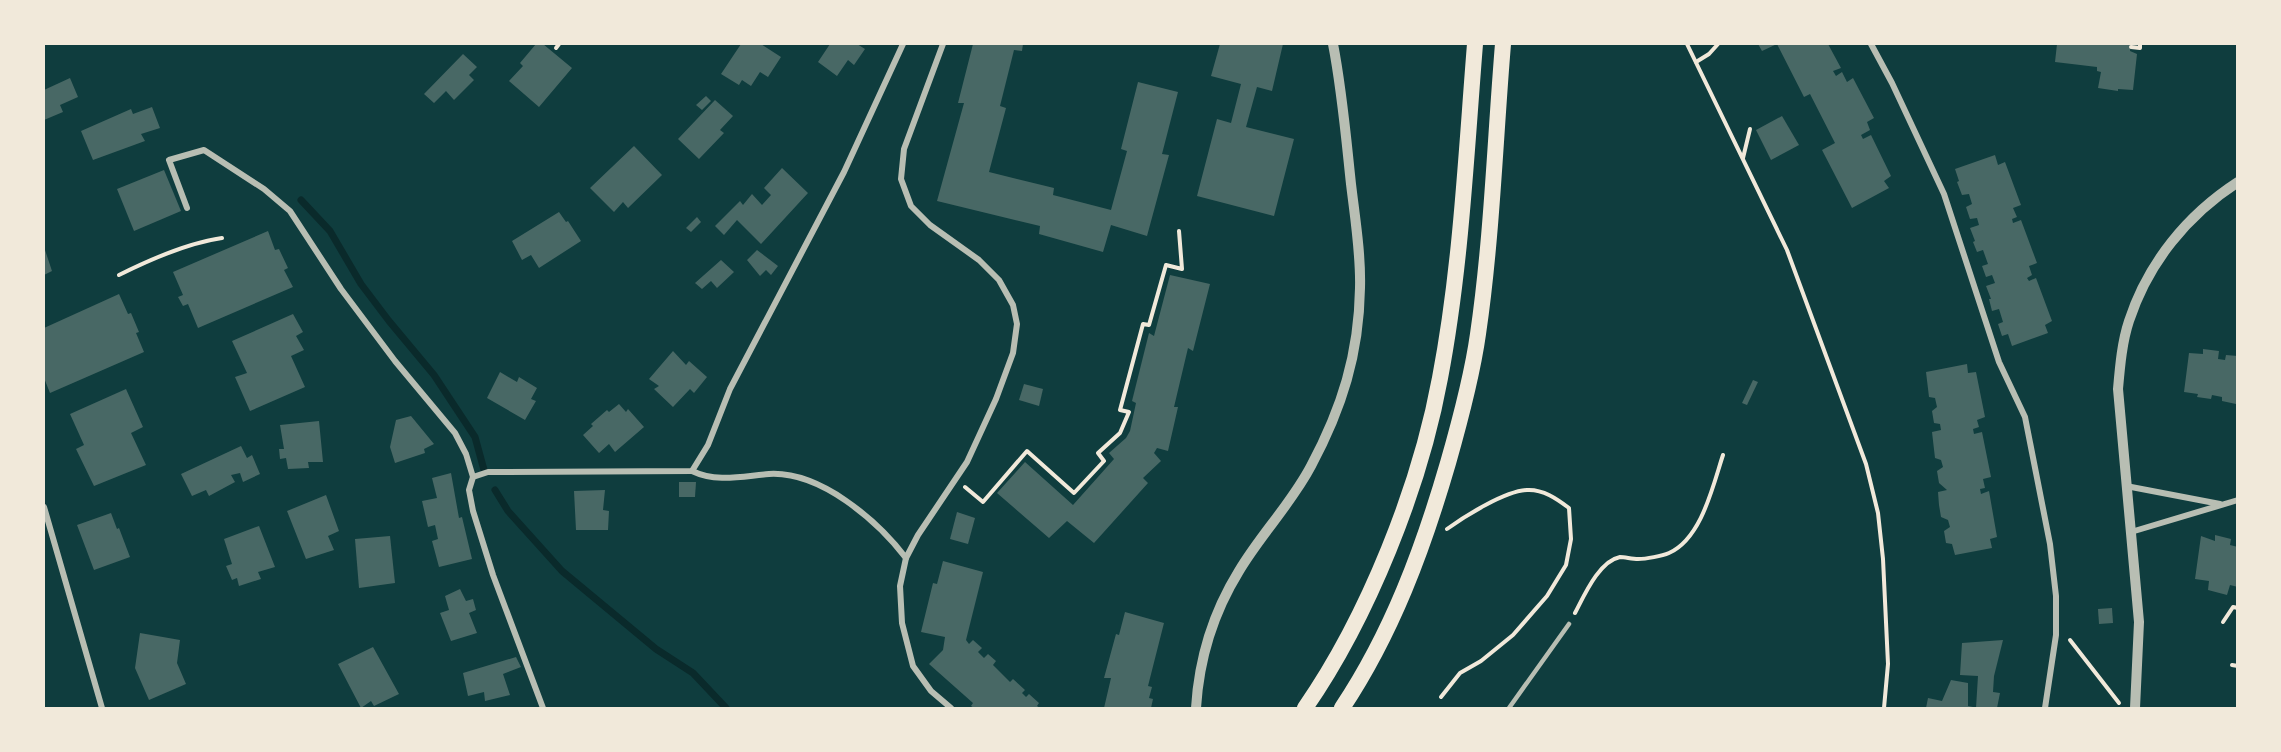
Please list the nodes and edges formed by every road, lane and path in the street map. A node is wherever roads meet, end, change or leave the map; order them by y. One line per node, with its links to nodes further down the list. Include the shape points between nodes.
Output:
1 (903, 44): 20 (street, via 844,172 730,389 708,446)
2 (943, 44): 22 (street, via 904,149 901,179 910,206 980,260 999,280 1013,304 1017,324 1013,353 996,399)
3 (1334, 44): 40 (street, via 1360,286 1358,331 1349,374 1330,428 1310,468 1223,598 1205,645)
4 (1475, 44): 41 (highway, via 1455,286 1432,418 1388,550 1368,597 1345,644)
5 (1503, 44): 42 (highway, via 1478,336 1458,428 1419,556 1399,604)
6 (1688, 44): 11 (path)
7 (1719, 44): 11 (path)
8 (1870, 44): 33 (street, via 1944,194 1999,362 2025,417 2050,544)
9 (2140, 44): 10 (path, via 2140,48)
10 (2131, 47)
11 (1696, 62): 13 (path)
12 (1750, 129): 13 (path)
13 (1743, 158): 44 (path, via 1787,250 1866,464 1878,513 1883,559 1888,664)
14 (2238, 182): 23 (street, via 2204,206 2175,236 2141,289 2128,322 2118,389)
15 (187, 207): 21 (street, via 169,160 204,150 290,211 341,289 456,433)
16 (1179, 231): 22 (path, via 1182,269 1166,265 1149,325 1143,324 1120,410 1129,412 1120,433 1098,453 1104,461 1074,494 1028,451 983,502)
17 (222, 238): 18 (path, via 207,240)
18 (119, 275)
19 (1723, 454): 32 (path, via 1706,510 1689,537 1670,553 1640,559 1618,557 1603,567)
20 (692, 471): 21 (street, via 488,472); 29 (street, via 705,477 794,476 821,486 877,524)
21 (473, 477): 38 (street, via 469,490 489,564)
22 (955, 479): 29 (street)
23 (2126, 486): 25 (street); 27 (street)
24 (2238, 500): 25 (street)
25 (2221, 504): 27 (street)
26 (44, 507): 37 (street)
27 (2131, 532): 47 (street, via 2139,622)
28 (1442, 533): 36 (path, via 1497,499 1527,490 1553,496 1569,508 1566,565 1547,596 1513,635 1460,673)
29 (906, 558): 39 (street, via 900,586 902,623 913,666 931,691)
30 (2238, 608): 31 (path, via 2233,608)
31 (2223, 622)
32 (1569, 624): 43 (lane)
33 (2056, 635): 45 (street); 46 (path, via 2069,638)
34 (2232, 665): 35 (path)
35 (2238, 666)
36 (1441, 697)
37 (102, 708)
38 (543, 708)
39 (951, 708)
40 (1196, 708)
41 (1305, 708)
42 (1342, 708)
43 (1509, 708)
44 (1884, 708)
45 (2045, 708)
46 (2123, 708)
47 (2135, 708)

